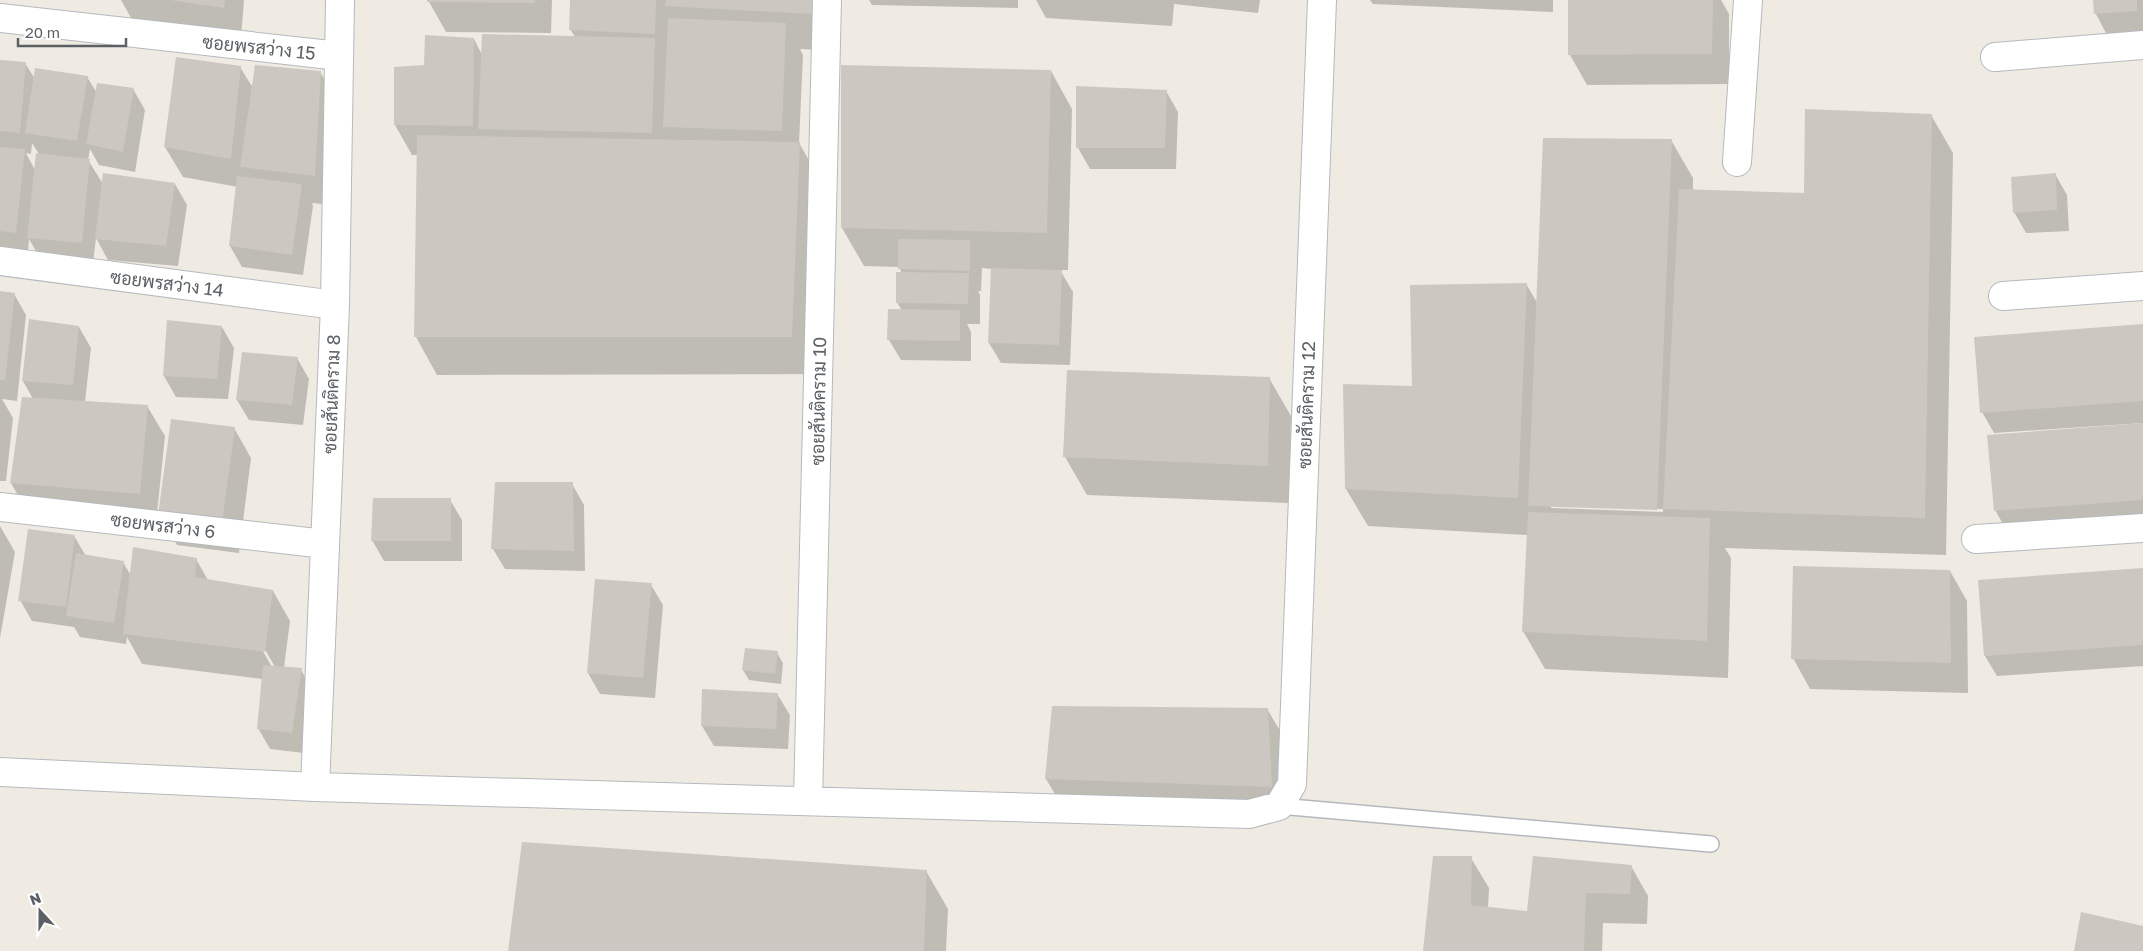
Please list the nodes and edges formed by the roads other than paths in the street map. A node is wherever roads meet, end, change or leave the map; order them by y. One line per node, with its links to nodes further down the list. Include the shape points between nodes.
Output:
1 (340, 0): 7 (street, ซอยสันติคราม 8)
2 (827, 0): 20 (street, ซอยสันติคราม 10)
3 (1322, 0): 21 (street, ซอยสันติคราม 12, via 1292,784)
4 (1748, 0): 9 (street)
5 (15, 13): 7 (street, ซอยพรสว่าง 15)
6 (2143, 45): 8 (street)
7 (339, 56): 13 (street, ซอยสันติคราม 8)
8 (1995, 57)
9 (1737, 162)
10 (0, 261): 13 (street, ซอยพรสว่าง 14)
11 (2143, 286): 12 (street)
12 (2003, 296)
13 (335, 305): 17 (street, ซอยสันติคราม 8)
14 (0, 507): 17 (street, ซอยพรสว่าง 6)
15 (2143, 528): 16 (street)
16 (1976, 539)
17 (325, 544): 19 (street, ซอยสันติคราม 8)
18 (0, 772): 19 (street)
19 (316, 787): 20 (street)
20 (808, 801): 21 (street, via 1248,814)
21 (1279, 806): 22 (lane)
22 (1711, 844)

